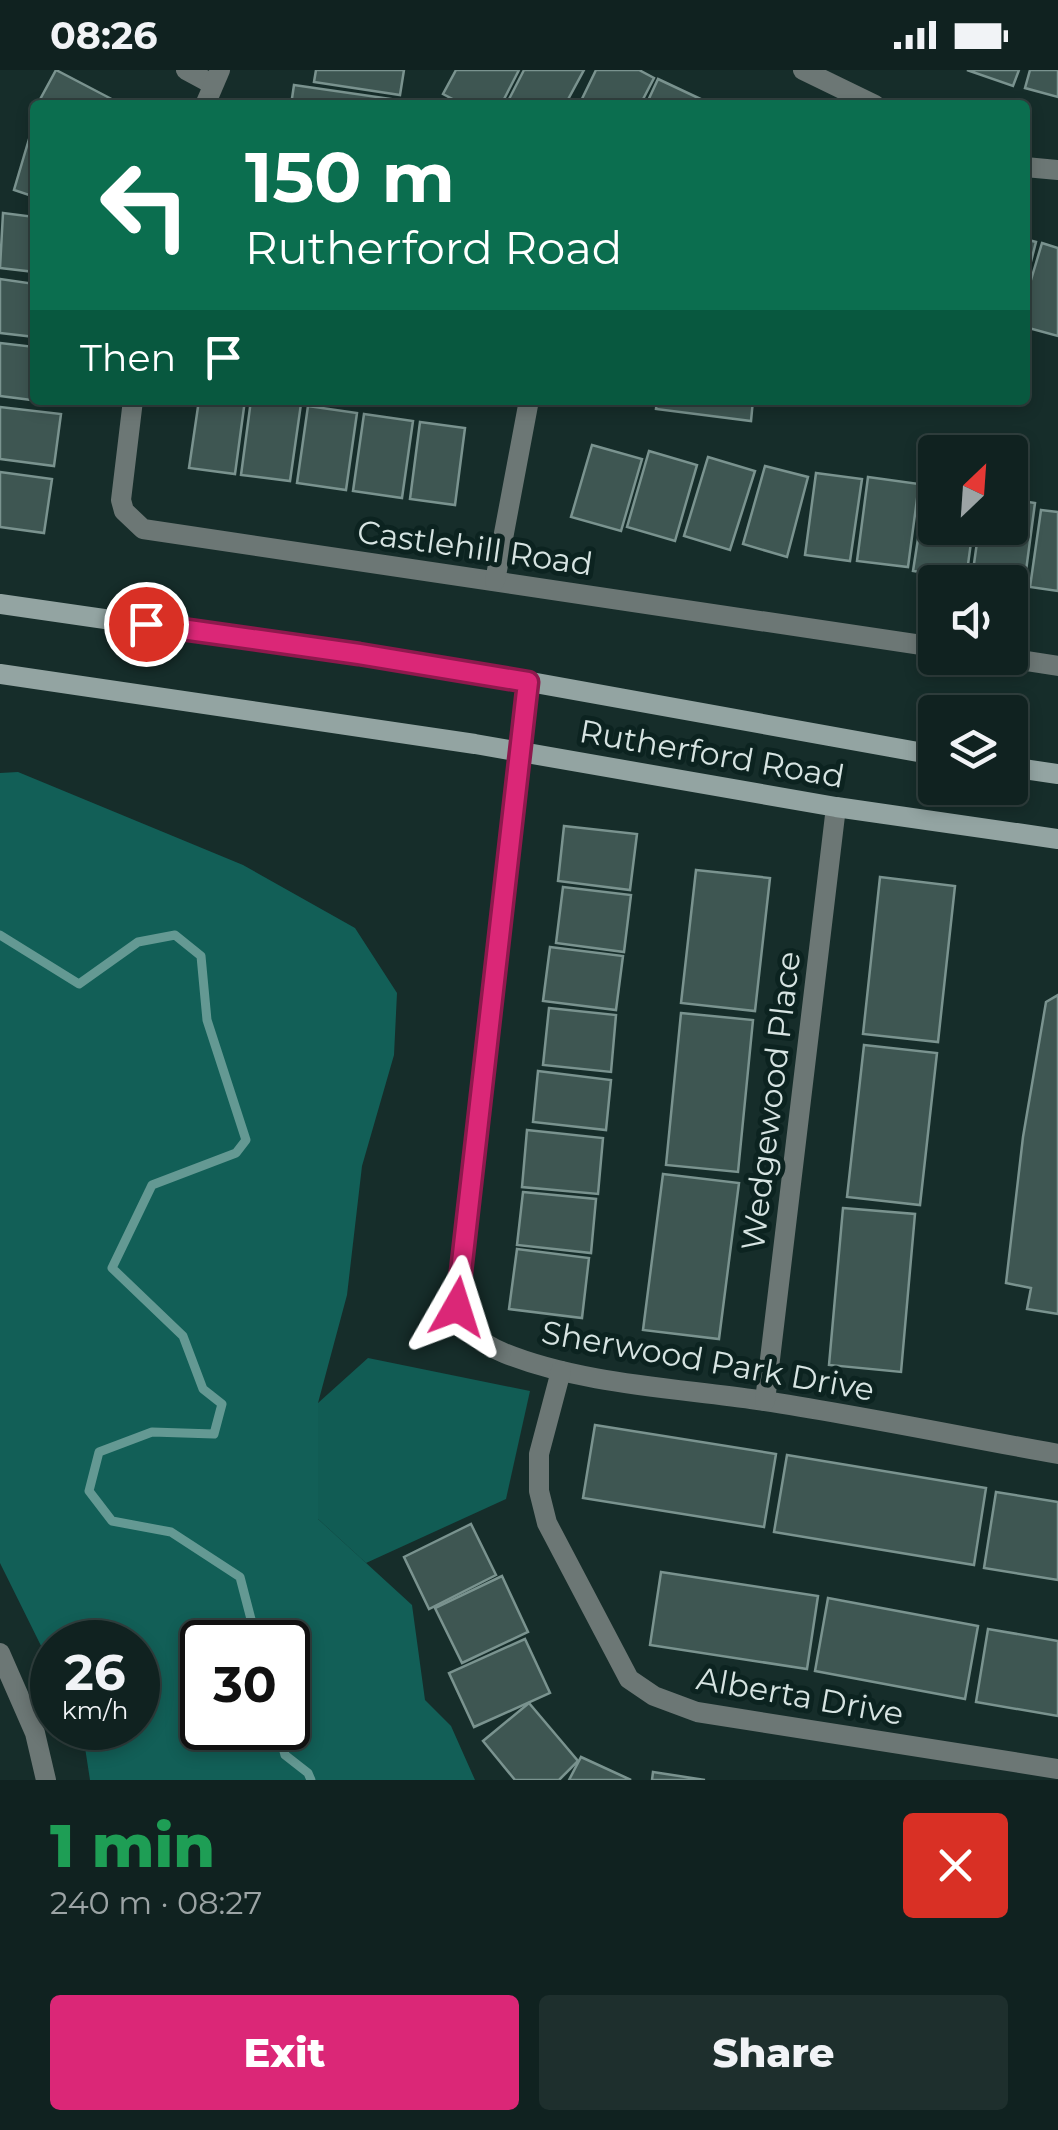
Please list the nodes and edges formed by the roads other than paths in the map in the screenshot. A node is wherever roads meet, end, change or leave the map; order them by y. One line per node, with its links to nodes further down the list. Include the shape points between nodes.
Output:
1 (186, 70): 3 (street)
2 (803, 70): 4 (street)
3 (216, 77)
4 (865, 100)
5 (1030, 167): 6 (street)
6 (1058, 170)
7 (132, 405): 9 (street, Castlehill Road, via 120,500 143,529)
8 (528, 405): 9 (street)
9 (495, 580): 11 (street, Castlehill Road)
10 (0, 604): 15 (main road, Rutherford Road)
11 (918, 643)
12 (1028, 661): 13 (street)
13 (1058, 666)
14 (0, 674): 17 (main road, Rutherford Road)
15 (528, 682): 16 (main road, Rutherford Road); 17 (street, Sherwood Park Drive)
16 (918, 751)
17 (518, 752): 20 (main road, Rutherford Road); 22 (street, Sherwood Park Drive, via 457,1307 478,1340)
18 (1028, 769): 19 (main road)
19 (1058, 774)
20 (836, 807): 21 (main road, Rutherford Road); 23 (street, Wedgewood Place)
21 (1058, 839)
22 (561, 1371): 23 (street, Sherwood Park Drive); 26 (street, Alberta Drive, via 539,1454 539,1491 547,1523 629,1679 697,1712)
23 (765, 1401): 24 (street, Sherwood Park Drive)
24 (1058, 1454)
25 (0, 1653): 27 (street, via 35,1733)
26 (1058, 1768)
27 (46, 1780)

